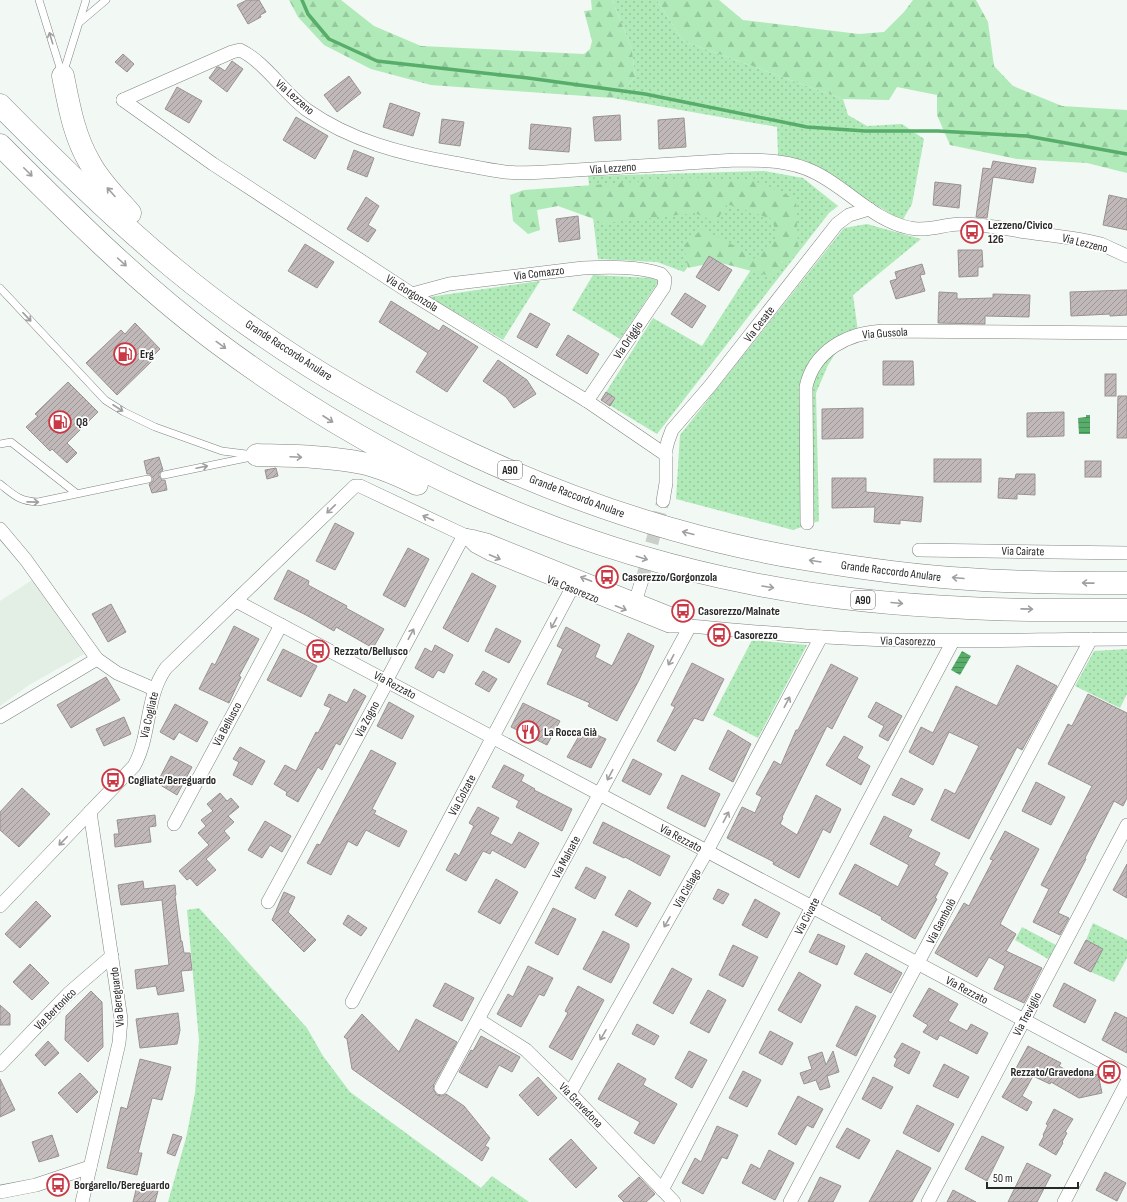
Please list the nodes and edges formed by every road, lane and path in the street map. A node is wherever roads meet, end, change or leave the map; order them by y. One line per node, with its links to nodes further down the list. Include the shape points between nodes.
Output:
1 (39, 0): 5 (lane, one-way to 1)
2 (86, 0): 4 (lane)
3 (106, 0): 4 (lane)
4 (79, 22): 5 (lane)
5 (63, 76): 11 (highway, one-way to 5, via 106,187 90,163 72,119)
6 (123, 100): 9 (street, Via Lezzeno, via 240,50 250,56 294,100 308,110 356,137 408,154 518,173 736,160 774,162 799,166 815,172); 14 (street, Via Gorgonzola, via 213,164)
7 (0, 105): 11 (highway, Grande Raccordo Anulare / A90, via 58,164)
8 (0, 145): 27 (highway, A90, one-way to 27, via 144,282 215,341 251,367 332,422 375,446 449,484)
9 (870, 209): 10 (street, Via Lezzeno, via 893,223 909,228 926,229 961,224 995,227 1088,241); 19 (street, Via Cesate, via 849,215 837,224 710,386 672,430)
10 (1127, 256)
11 (171, 266): 33 (highway, Grande Raccordo Anulare / A90, one-way to 11, via 969,579 869,569 760,550 674,530 625,515 541,483 413,425 270,340)
12 (665, 279): 14 (street, Via Comazzo, via 662,274 653,272 598,267 449,284); 16 (street, Via Origgio, via 664,287)
13 (0, 288): 18 (lane, one-way to 18, via 105,400 155,427 222,451)
14 (412, 294): 16 (street, Via Gorgonzola)
15 (1127, 333): 26 (street, Via Gussola, via 883,331 858,335 835,344 815,364 806,387)
16 (587, 400): 19 (street, Via Gorgonzola)
17 (0, 444): 24 (lane, via 11,442)
18 (257, 455): 20 (lane, one-way to 18); 27 (highway, one-way to 27, via 363,463 386,470 448,500 492,517)
19 (666, 455): 25 (street)
20 (164, 476)
21 (148, 479): 24 (lane)
22 (0, 484): 24 (lane, one-way to 24, via 25,502 38,502)
23 (360, 486): 29 (street, Via Casorezzo, one-way to 23); 36 (street, Via Cogliate, one-way to 36, via 353,487)
24 (76, 493)
25 (663, 501)
26 (807, 523)
27 (548, 526): 37 (highway, A90, one-way to 37, via 654,561 756,585 794,591 971,609)
28 (0, 529): 44 (street, via 26,560)
29 (464, 535): 34 (street, Via Casorezzo, one-way to 34, via 475,546 490,554); 35 (street, Via Casorezzo, one-way to 29, via 481,538); 45 (street, Via Zogno, one-way to 29)
30 (919, 550): 31 (street, Via Cairate)
31 (1127, 553)
32 (642, 580): 35 (street)
33 (1127, 583)
34 (572, 588): 39 (street, Via Casorezzo, one-way to 39, via 665,626); 48 (street, Via Colzate, one-way to 48)
35 (636, 599): 39 (street, Via Casorezzo, via 669,613)
36 (236, 601): 38 (street, Via Rezzato); 46 (street, Via Cogliate, via 171,662)
37 (1127, 610)
38 (281, 625): 45 (street, Via Rezzato); 51 (street, Via Bellusco)
39 (690, 626): 40 (street, Via Casorezzo); 49 (street, Via Malnate, one-way to 49)
40 (821, 637): 43 (street, Via Casorezzo); 53 (street, Via Cislago, one-way to 40)
41 (1092, 639): 42 (street, Via Casorezzo); 43 (street, Via Casorezzo); 58 (street, Via Gambolò)
42 (1127, 639)
43 (953, 641): 56 (street, Via Civate)
44 (97, 659): 46 (street, via 117,673); 47 (street)
45 (386, 681): 48 (street, Via Rezzato); 54 (street, Via Zogno)
46 (154, 689): 50 (street, Via Cogliate, via 137,761)
47 (0, 717)
48 (494, 737): 49 (street, Via Rezzato); 59 (street, Via Colzate)
49 (599, 794): 53 (street, Via Rezzato); 60 (street, Via Malnate)
50 (90, 812): 55 (street, Via Cogliate, one-way to 55); 57 (street, Via Bereguardo)
51 (174, 824)
52 (1127, 825): 61 (street, Via Treviglio)
53 (707, 852): 56 (street, Via Rezzato); 66 (street, Via Cislago, one-way to 66)
54 (268, 902)
55 (0, 906)
56 (812, 907): 58 (street, Via Rezzato); 68 (street, Via Civate)
57 (112, 956): 62 (street, Via Bertonico, via 69,993); 67 (street, Via Bereguardo, via 121,1032)
58 (918, 964): 61 (street, Via Rezzato); 72 (street, Via Gambolò)
59 (352, 1002)
60 (479, 1020): 65 (street, Via Malnate); 66 (street, Via Gravedona, via 526,1050)
61 (1024, 1020): 63 (street, Via Rezzato); 73 (street, Via Treviglio)
62 (0, 1065)
63 (1127, 1075)
64 (1127, 1082): 74 (street)
65 (441, 1088)
66 (570, 1093): 68 (street, Via Gravedona)
67 (90, 1167): 69 (street, via 36,1185); 70 (street, Via Bereguardo)
68 (662, 1190): 71 (street, Via Gravedona)
69 (0, 1192)
70 (82, 1202)
71 (674, 1202)
72 (790, 1202)
73 (928, 1202)
74 (1064, 1202)

